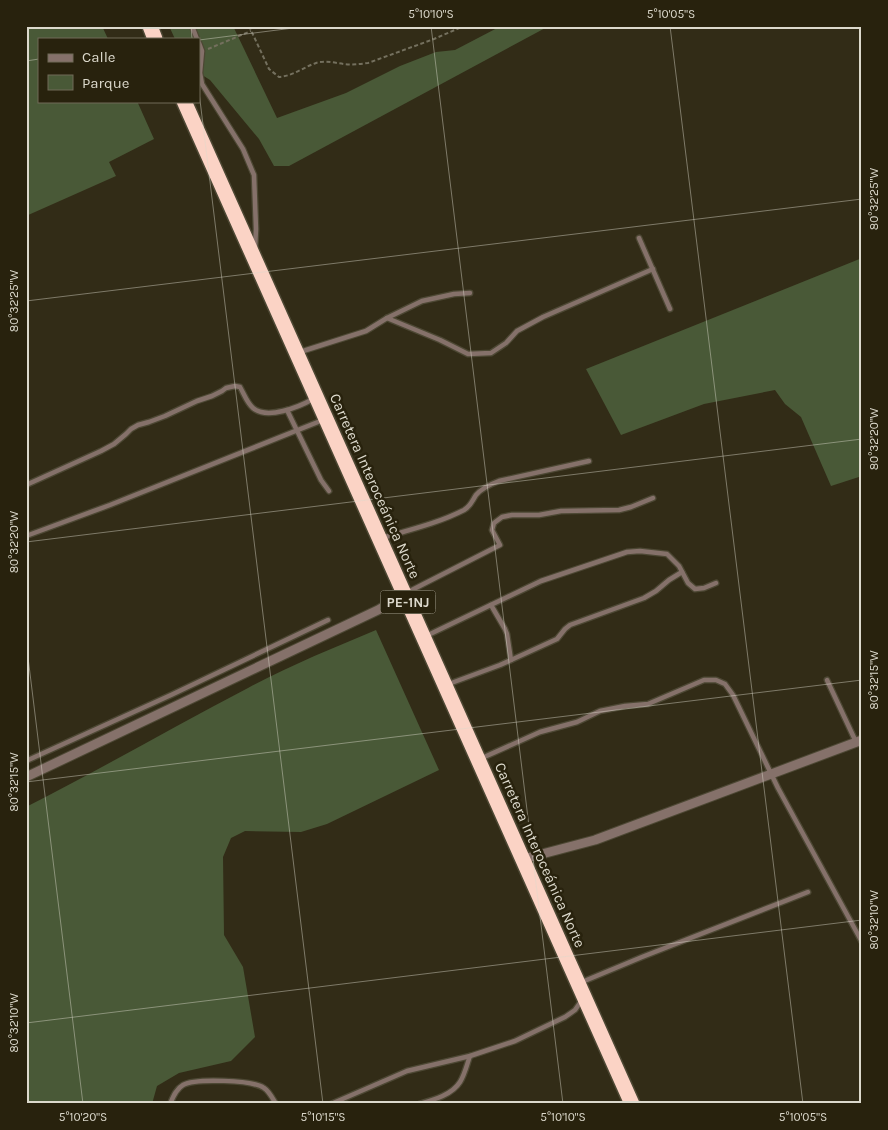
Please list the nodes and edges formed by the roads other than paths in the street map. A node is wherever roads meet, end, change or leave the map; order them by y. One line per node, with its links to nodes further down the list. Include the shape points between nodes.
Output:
1 (150, 26): 3 (highway)
2 (192, 26): 4 (lane)
3 (156, 38)
4 (197, 38)
5 (200, 45): 6 (lane)
6 (200, 73)
7 (200, 73): 10 (lane, via 202,84 243,149 254,175)
8 (184, 102): 10 (highway, Carretera Interoceánica Norte / PE-1NJ)
9 (639, 238): 11 (lane)
10 (255, 261): 15 (highway, Carretera Interoceánica Norte / PE-1NJ)
11 (653, 269): 13 (lane); 14 (lane, via 543,317 517,331 491,353 468,354)
12 (470, 293): 14 (lane, via 422,301)
13 (670, 309)
14 (387, 318): 15 (lane, via 366,331)
15 (297, 353): 16 (highway, Carretera Interoceánica Norte / PE-1NJ)
16 (316, 397): 17 (lane); 18 (highway, Carretera Interoceánica Norte / PE-1NJ)
17 (287, 410): 19 (lane); 21 (lane, via 261,412 248,403 240,387 226,388 138,425 101,451)
18 (326, 419): 19 (lane); 25 (highway, Carretera Interoceánica Norte / PE-1NJ)
19 (297, 430): 22 (lane); 24 (lane)
20 (589, 461): 25 (lane, via 499,480 477,494 464,510)
21 (26, 485)
22 (329, 491)
23 (653, 498): 28 (lane, via 619,510 502,517 494,522 492,530 500,545)
24 (26, 536)
25 (380, 539): 28 (highway, Carretera Interoceánica Norte / PE-1NJ)
26 (682, 572): 27 (lane, via 695,589); 29 (lane, via 667,554 628,552 541,581); 32 (lane, via 644,598 570,625 557,639)
27 (716, 583)
28 (405, 594): 31 (highway, Carretera Interoceánica Norte / PE-1NJ); 39 (street, via 378,610)
29 (491, 605): 31 (lane); 32 (lane, via 505,628)
30 (328, 620): 37 (lane)
31 (424, 637): 34 (highway, Carretera Interoceánica Norte / PE-1NJ)
32 (511, 660): 34 (lane)
33 (827, 680): 35 (lane)
34 (445, 685): 36 (highway, Carretera Interoceánica Norte / PE-1NJ)
35 (859, 741): 38 (street)
36 (478, 760): 38 (lane, via 540,732 577,722 600,711 648,704 704,680 716,680 725,684 733,695); 40 (highway, Carretera Interoceánica Norte / PE-1NJ)
37 (26, 761)
38 (772, 774): 40 (street, via 595,840); 42 (lane)
39 (26, 777)
40 (523, 859): 43 (highway, Carretera Interoceánica Norte / PE-1NJ)
41 (808, 892): 43 (lane)
42 (862, 942)
43 (578, 983): 44 (highway, Carretera Interoceánica Norte / PE-1NJ)
44 (585, 998): 45 (lane, via 575,1010 550,1026); 50 (highway, Carretera Interoceánica Norte / PE-1NJ)
45 (470, 1056): 48 (lane, via 406,1071); 49 (lane, via 460,1083 435,1099)
46 (170, 1104): 47 (lane, via 183,1084 210,1080 264,1088)
47 (276, 1104)
48 (331, 1104)
49 (419, 1104)
50 (632, 1104)

